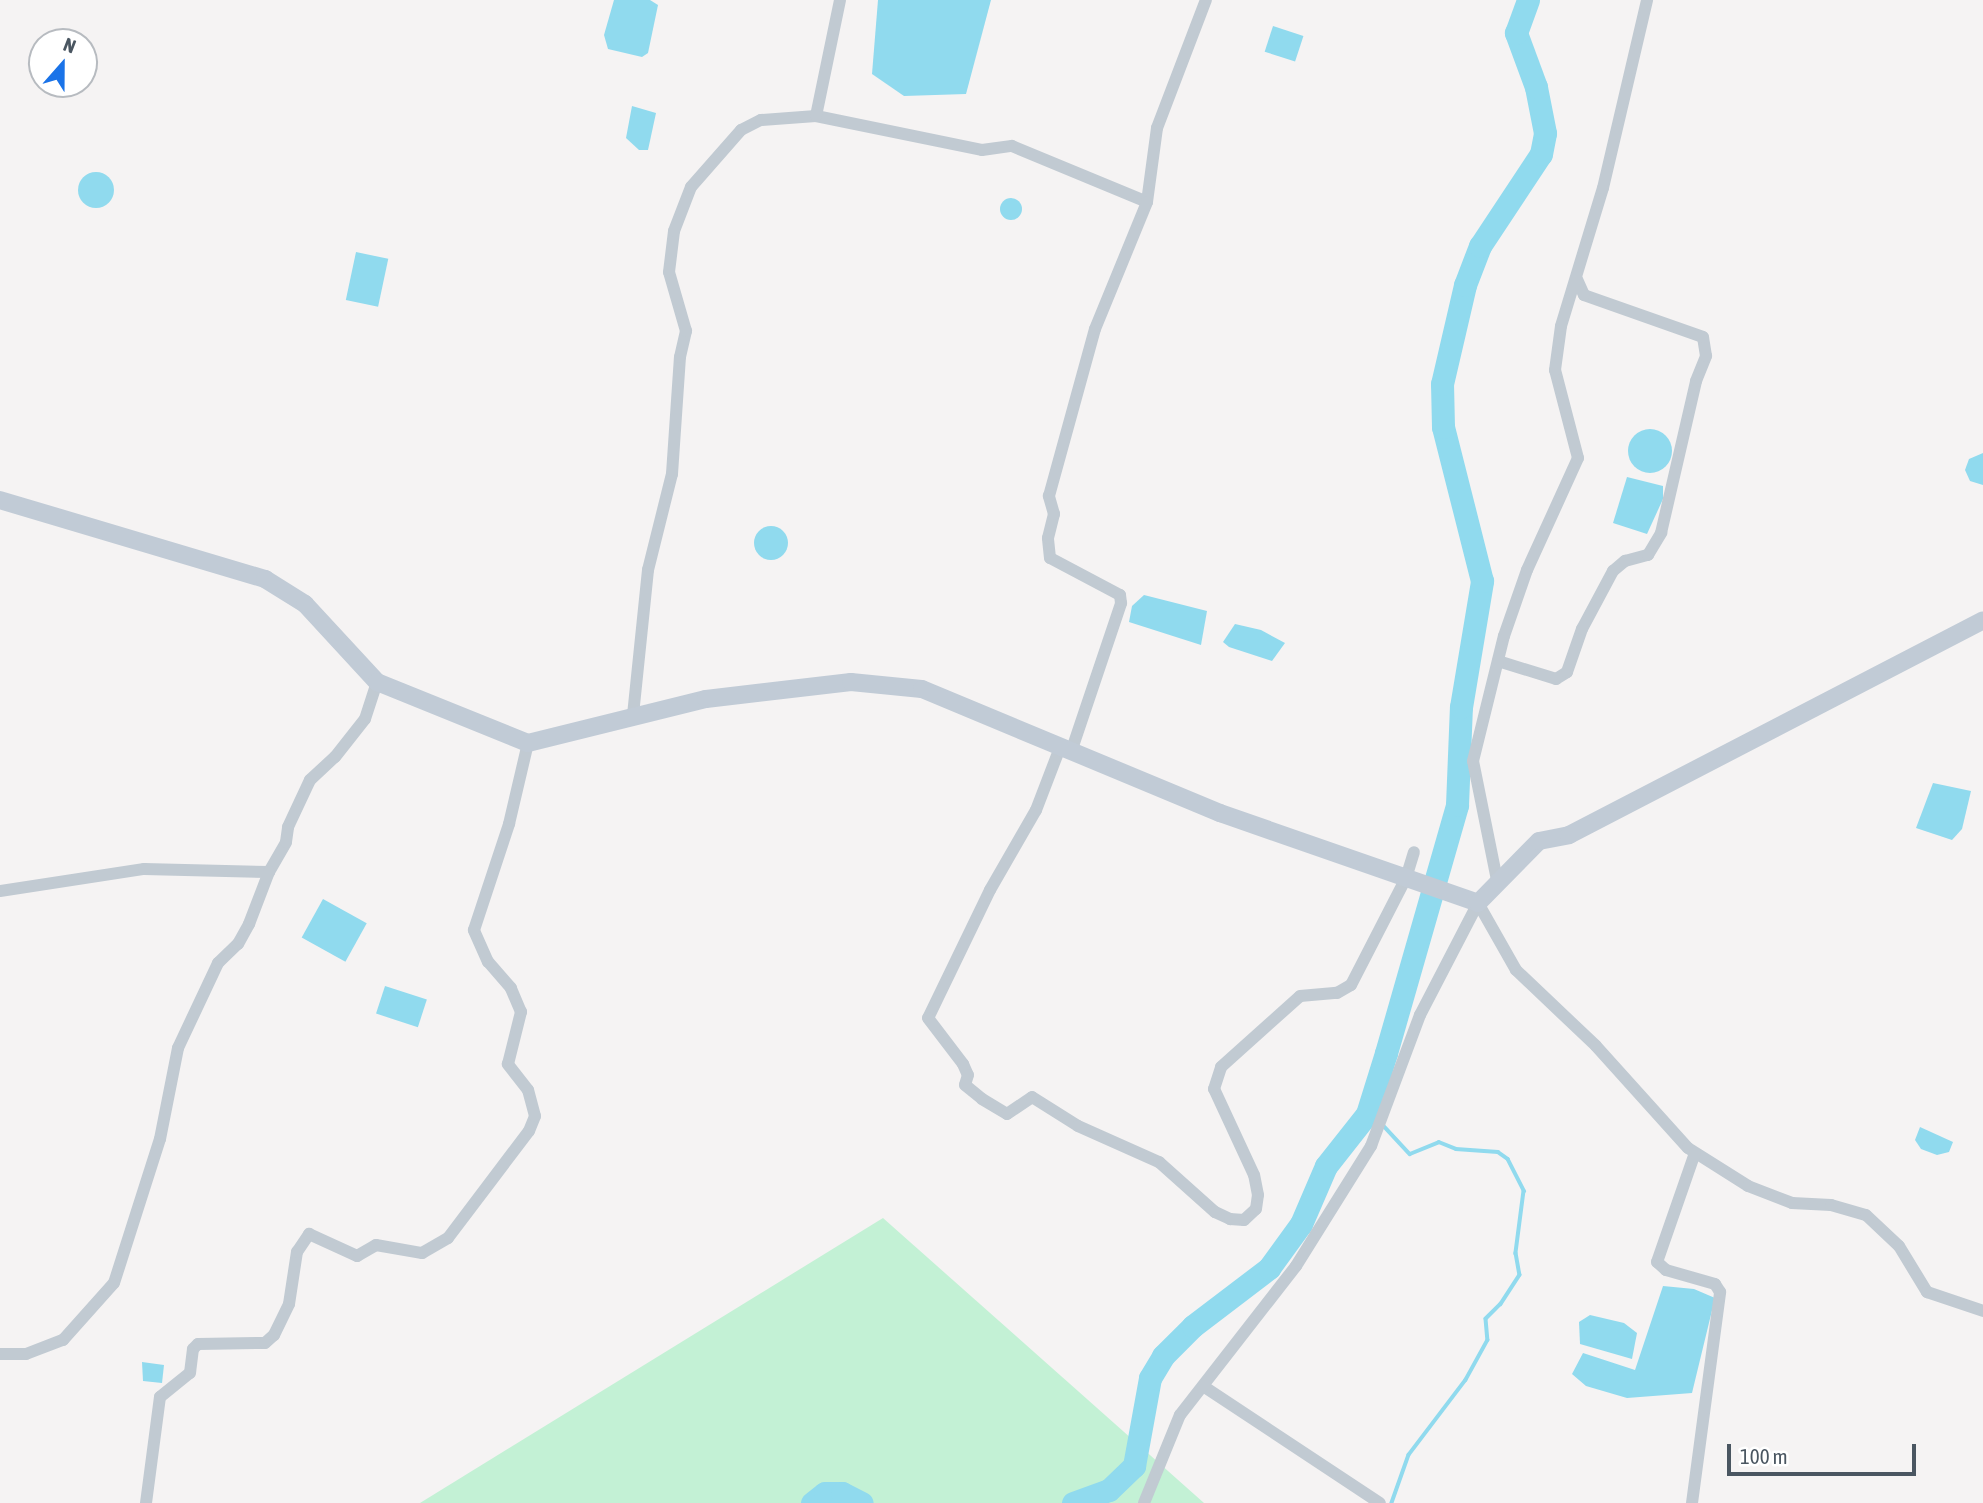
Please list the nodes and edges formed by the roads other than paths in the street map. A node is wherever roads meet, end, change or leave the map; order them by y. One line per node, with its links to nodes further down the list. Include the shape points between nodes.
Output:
1 (840, 0): 4 (street)
2 (1206, 0): 5 (street, via 1157,128)
3 (1647, 0): 6 (street, via 1636,60)
4 (816, 116): 5 (street, via 982,150 1012,146); 11 (street, via 761,120 741,130 691,187 674,231 669,272 686,331 672,474 648,570)
5 (1147, 202): 13 (street, via 1095,329 1049,496 1054,514 1048,538 1050,558 1120,595 1121,603)
6 (1577, 279): 9 (street, via 1561,326 1555,370 1578,458 1527,570); 9 (street, via 1584,295 1703,337 1706,356 1696,381 1661,533 1648,555 1612,571 1581,629 1567,672 1556,680)
7 (0, 500): 10 (street, via 265,579 305,604)
8 (1983, 620): 17 (street, via 1569,835 1539,841)
9 (1497, 661): 17 (street, via 1473,761)
10 (377, 682): 12 (street); 15 (street, via 365,719 310,780)
11 (632, 715): 12 (street); 13 (street, via 706,698 851,682 922,689)
12 (528, 743): 24 (street, via 509,824 474,930 488,962 511,988 521,1012 508,1064 528,1090 535,1116 529,1130 448,1238 422,1253 388,1245 357,1256 309,1234 297,1252 289,1304 274,1335 265,1343 198,1344 190,1373 160,1397)
13 (1067, 747): 16 (street, via 1220,813); 16 (street, via 928,1017 963,1065 968,1075 965,1085 982,1099 1007,1114 1032,1097 1077,1126 1159,1162 1214,1212 1230,1219 1244,1220 1256,1209 1258,1195 1254,1175 1214,1089 1221,1067 1279,1009 1300,996 1337,993 1351,985)
14 (1414, 852): 16 (street)
15 (269, 872): 18 (street, via 144,869); 22 (street, via 249,924 238,944 218,963 178,1048 160,1139 114,1283 63,1340 26,1354)
16 (1414, 880): 19 (street)
17 (1497, 880): 19 (street)
18 (0, 891)
19 (1478, 903): 20 (street, via 1516,970 1596,1046); 23 (street, via 1420,1015 1371,1146 1296,1266)
20 (1695, 1153): 21 (street, via 1748,1186 1792,1203 1831,1205 1866,1215 1899,1246 1927,1292); 27 (street, via 1657,1262 1666,1270 1715,1284 1720,1292)
21 (1983, 1311)
22 (0, 1354)
23 (1203, 1386): 25 (street, via 1180,1415); 26 (street)
24 (146, 1503)
25 (1144, 1503)
26 (1380, 1503)
27 (1692, 1503)

